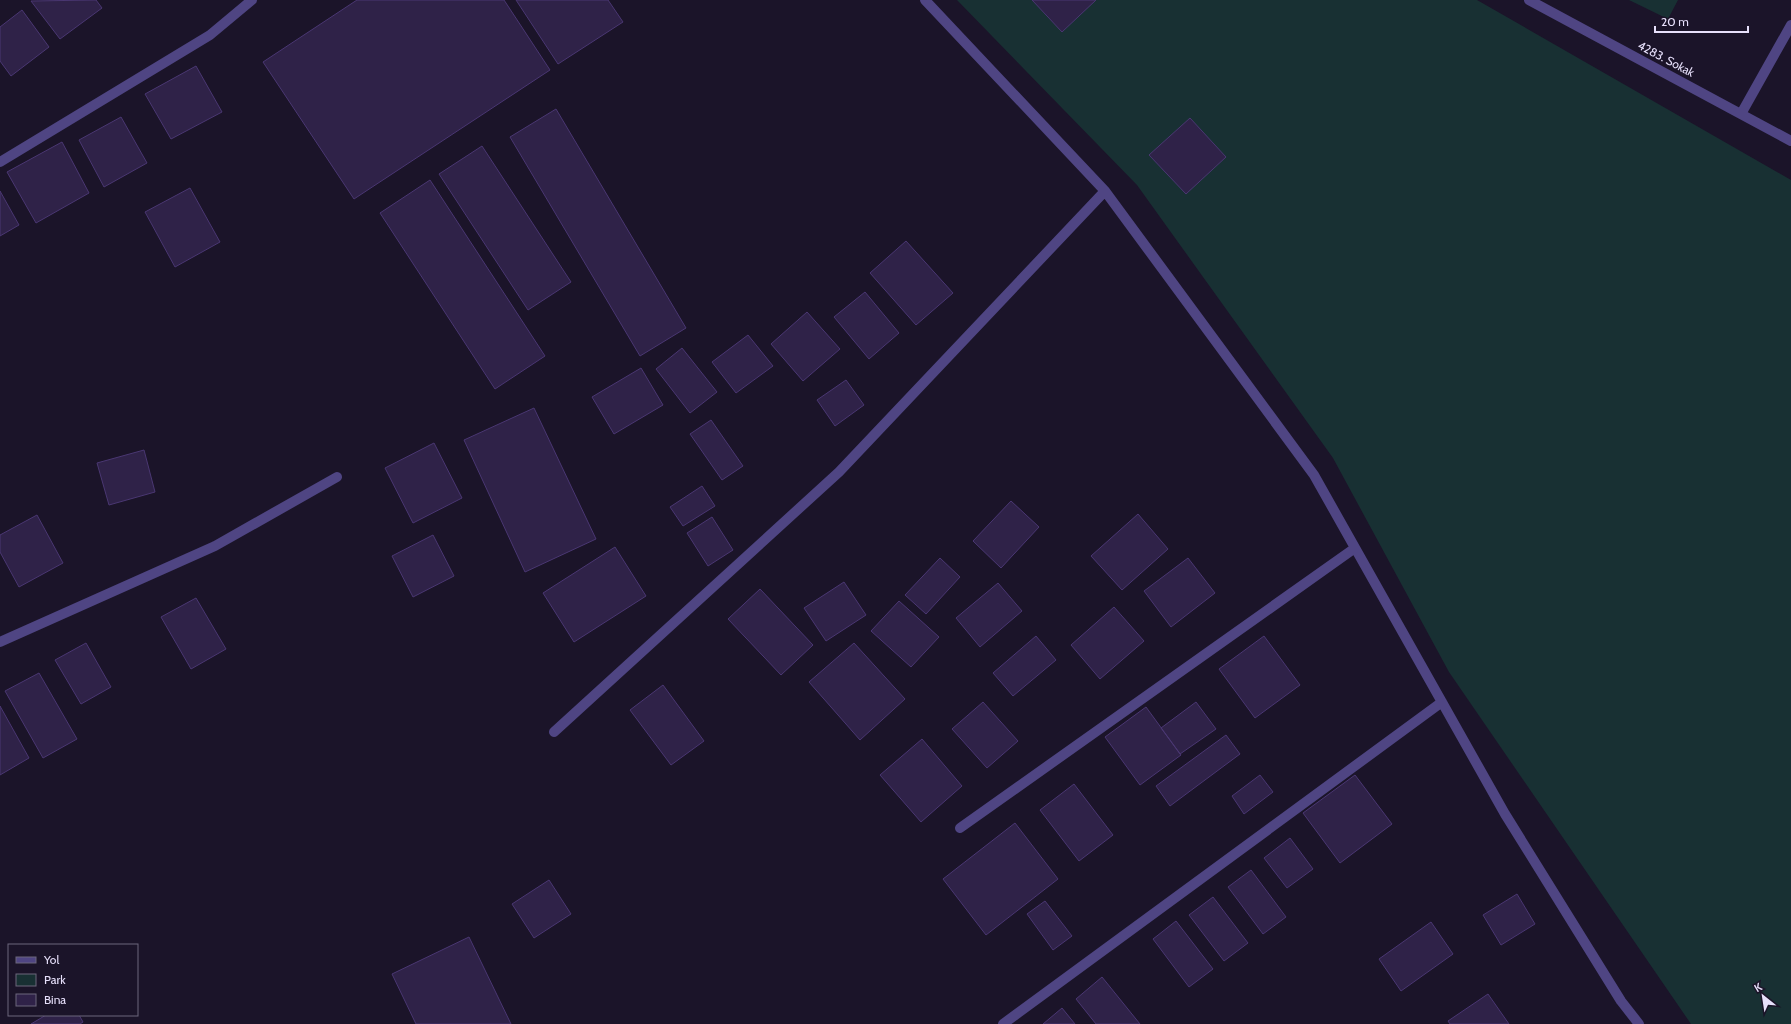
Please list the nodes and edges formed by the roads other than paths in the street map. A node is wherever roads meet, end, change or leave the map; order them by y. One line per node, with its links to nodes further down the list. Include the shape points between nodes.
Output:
1 (252, 0): 7 (street, via 210,35)
2 (925, 0): 8 (street)
3 (1529, 0): 5 (street, 4283. Sokak)
4 (1791, 25): 5 (street)
5 (1741, 114): 6 (street, 4283. Sokak)
6 (1791, 141)
7 (0, 162)
8 (1105, 190): 10 (street, via 1314,475); 13 (street, via 839,472)
9 (336, 477): 11 (street, via 215,546)
10 (1355, 548): 12 (street); 14 (street)
11 (0, 642)
12 (1442, 702): 15 (street); 16 (street, via 1509,821 1621,1001)
13 (554, 732)
14 (960, 828)
15 (1003, 1024)
16 (1639, 1024)

